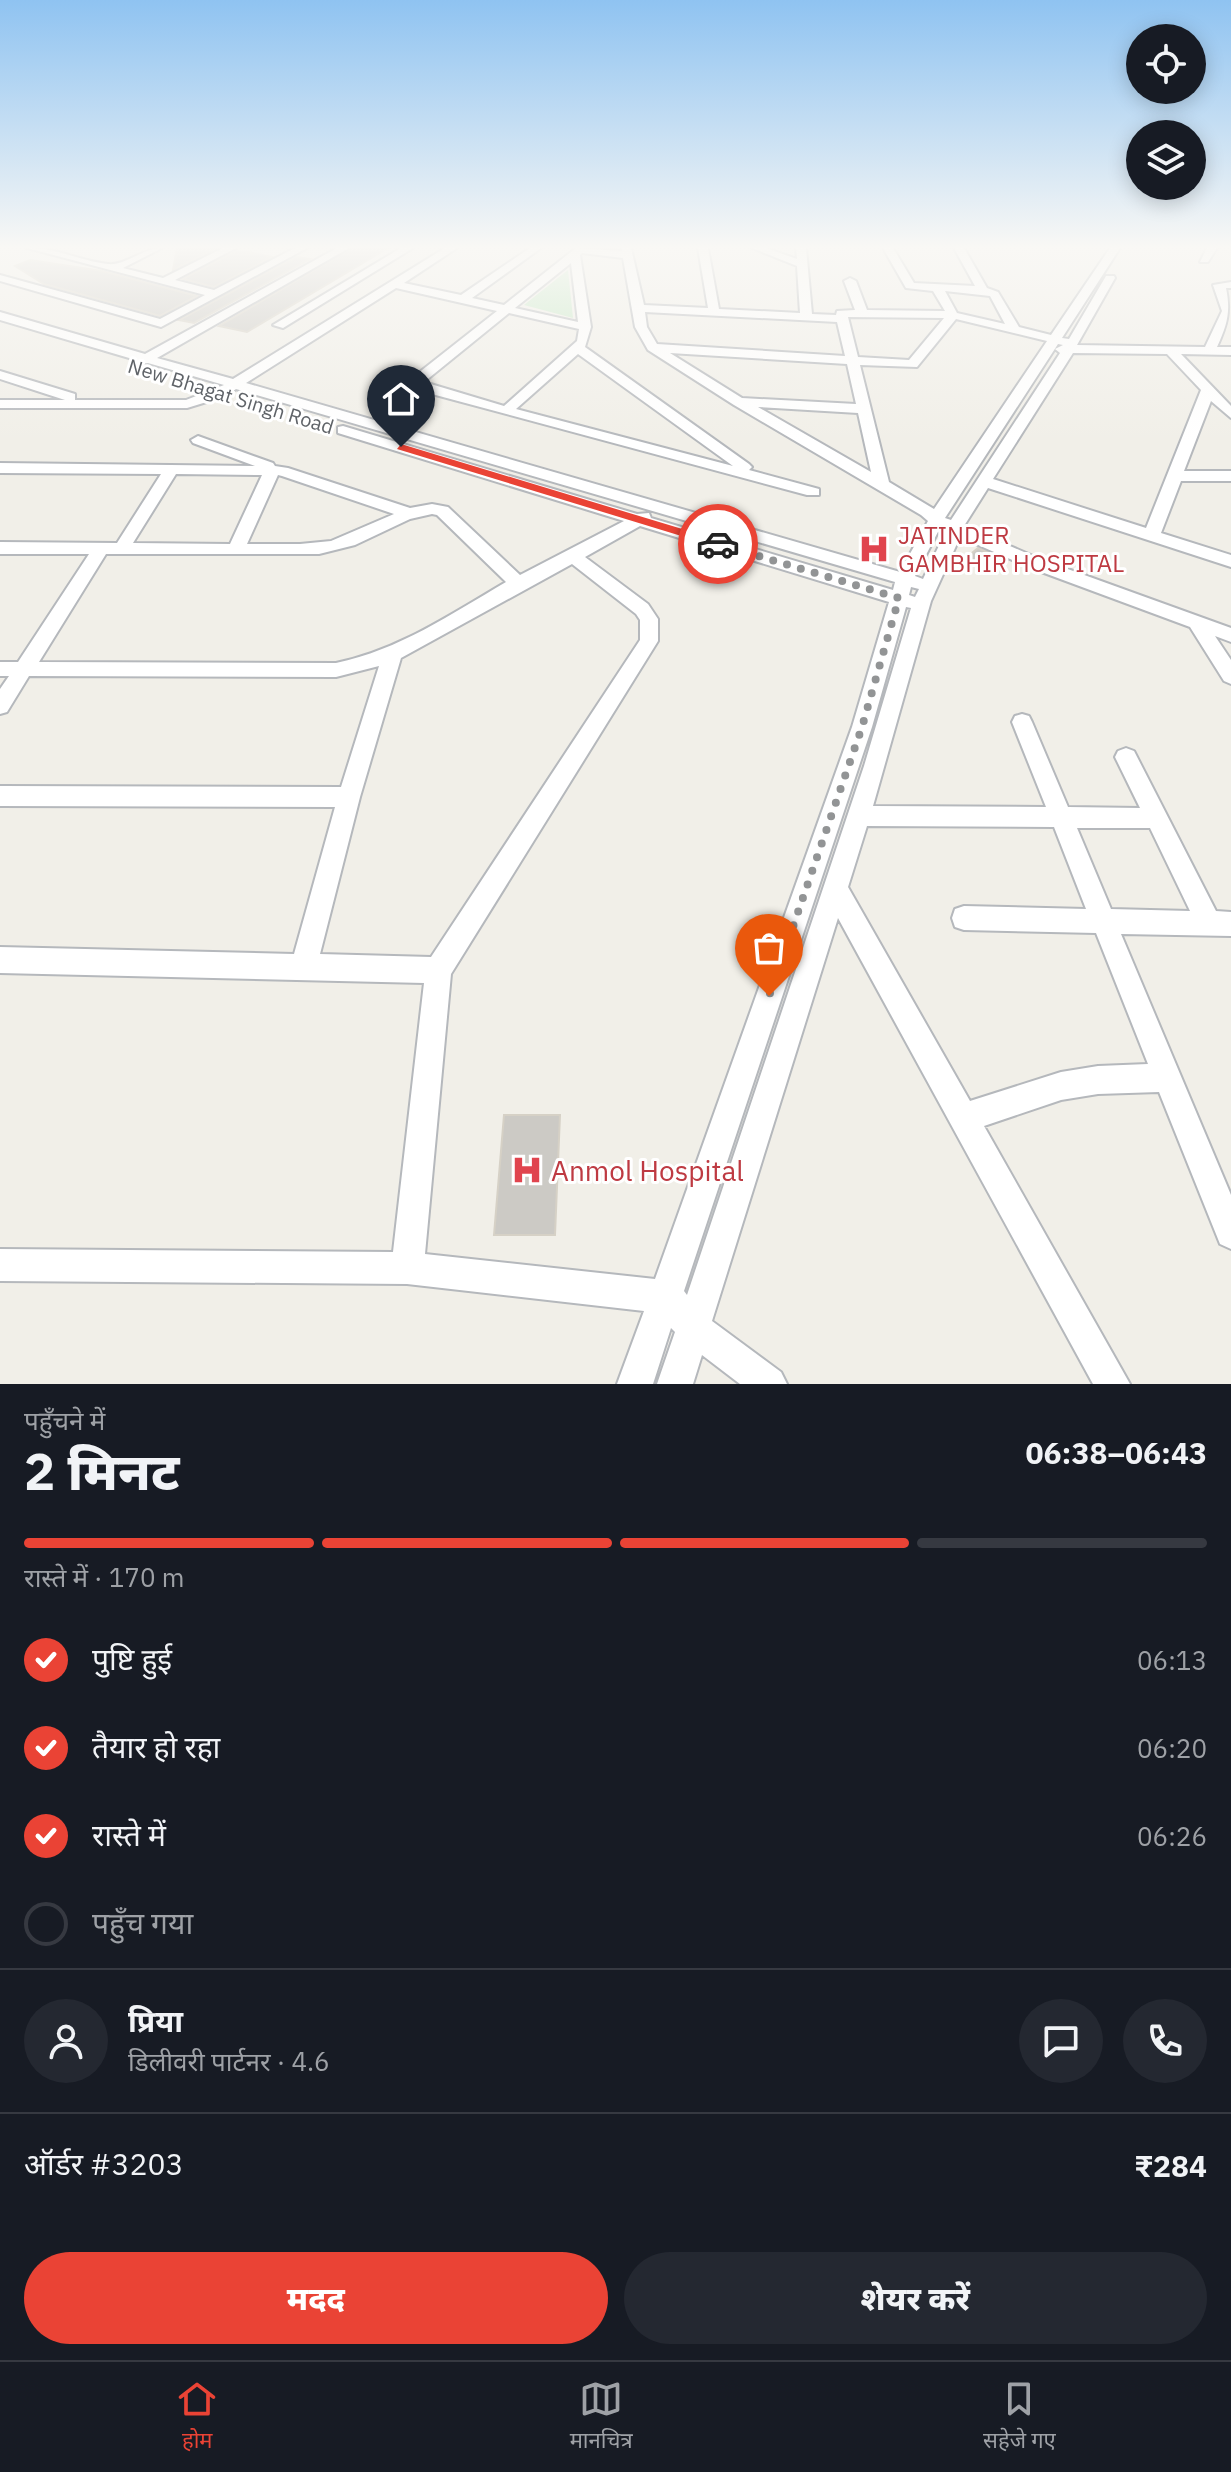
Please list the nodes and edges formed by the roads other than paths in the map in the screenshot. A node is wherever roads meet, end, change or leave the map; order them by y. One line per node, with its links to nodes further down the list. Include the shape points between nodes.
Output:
1 (124, 313): 22 (street)
2 (180, 313): 22 (street)
3 (227, 313): 27 (street)
4 (300, 313): 23 (street)
5 (349, 313): 40 (street)
6 (505, 313): 46 (street, via 417,381 422,387)
7 (515, 313): 25 (street)
8 (583, 313): 25 (street)
9 (639, 313): 30 (street)
10 (738, 313): 20 (street)
11 (806, 313): 20 (street)
12 (850, 313): 21 (street, via 841,313)
13 (880, 313): 18 (street)
14 (1005, 313): 26 (street)
15 (1072, 313): 28 (street)
16 (1090, 313): 29 (street)
17 (1229, 313): 33 (street)
18 (953, 315): 26 (street); 37 (street, via 912,364)
19 (0, 316): 36 (street, New Bhagat Singh Road)
20 (806, 317): 21 (street)
21 (841, 319): 37 (street)
22 (161, 323): 27 (street)
23 (279, 325)
24 (0, 326): 36 (street, New Bhagat Singh Road)
25 (585, 327): 31 (street)
26 (1014, 329): 28 (street)
27 (192, 332): 36 (street)
28 (1051, 344): 29 (street); 60 (street)
29 (1071, 346): 32 (street); 55 (street)
30 (652, 347): 37 (street); 42 (street)
31 (578, 348): 35 (street); 38 (street)
32 (1170, 350): 33 (street); 41 (street)
33 (1209, 351): 34 (street)
34 (1231, 351)
35 (565, 359): 38 (street); 46 (street)
36 (140, 362): 40 (street, New Bhagat Singh Road)
37 (853, 363): 45 (street)
38 (600, 366): 52 (street)
39 (0, 375): 44 (street)
40 (228, 388): 44 (street, via 187,404); 58 (street, New Bhagat Singh Road); 61 (street, New Bhagat Singh Road)
41 (1208, 390): 47 (street); 53 (street)
42 (739, 402): 45 (street); 56 (street)
43 (0, 404): 44 (street)
44 (89, 404)
45 (864, 409): 56 (street)
46 (506, 411): 52 (street)
47 (1231, 414)
48 (198, 440): 51 (street)
49 (0, 468): 50 (street)
50 (172, 469): 51 (street); 64 (street)
51 (277, 471): 59 (street); 65 (street)
52 (758, 476): 57 (street)
53 (1175, 476): 54 (street); 62 (street)
54 (1231, 476)
55 (983, 481): 60 (street); 62 (street)
56 (882, 486): 60 (street)
57 (813, 492)
58 (655, 506): 61 (street); 69 (street, New Bhagat Singh Road)
59 (411, 514): 65 (street, via 327,548); 68 (street, via 427,508 442,511)
60 (943, 519): 69 (street); 70 (street, via 1034,563)
61 (640, 520): 66 (street); 69 (street, New Bhagat Singh Road)
62 (1152, 535): 67 (street)
63 (0, 548): 64 (street)
64 (112, 548): 65 (street); 75 (street)
65 (236, 549)
66 (573, 556): 68 (street); 91 (street, via 642,609 649,619 649,641)
67 (1231, 561)
68 (518, 583): 73 (street)
69 (913, 592): 82 (street); 97 (street)
70 (1191, 614): 71 (street); 72 (street); 76 (street)
71 (1231, 622)
72 (1231, 635)
73 (393, 654): 75 (street, via 366,666 336,670); 81 (street)
74 (0, 669): 75 (street)
75 (24, 669): 77 (street)
76 (1231, 676)
77 (0, 706)
78 (1022, 722): 83 (street)
79 (1126, 757): 84 (street)
80 (0, 796): 81 (street)
81 (349, 797): 90 (street)
82 (859, 816): 83 (street); 85 (street)
83 (1060, 818): 84 (street); 87 (street)
84 (1156, 818): 88 (street)
85 (835, 888): 93 (street); 98 (street)
86 (964, 918): 87 (street)
87 (1101, 920): 88 (street); 92 (street)
88 (1220, 924)
89 (0, 960): 90 (street)
90 (304, 966): 91 (street)
91 (438, 970): 96 (street)
92 (1167, 1078): 93 (street, via 1061,1086); 94 (street)
93 (964, 1118): 102 (street)
94 (1231, 1233)
95 (0, 1265): 96 (street)
96 (407, 1268): 97 (street)
97 (667, 1297): 98 (street); 99 (street)
98 (693, 1328): 100 (street); 101 (street)
99 (635, 1384)
100 (675, 1384)
101 (769, 1384)
102 (1112, 1384)

